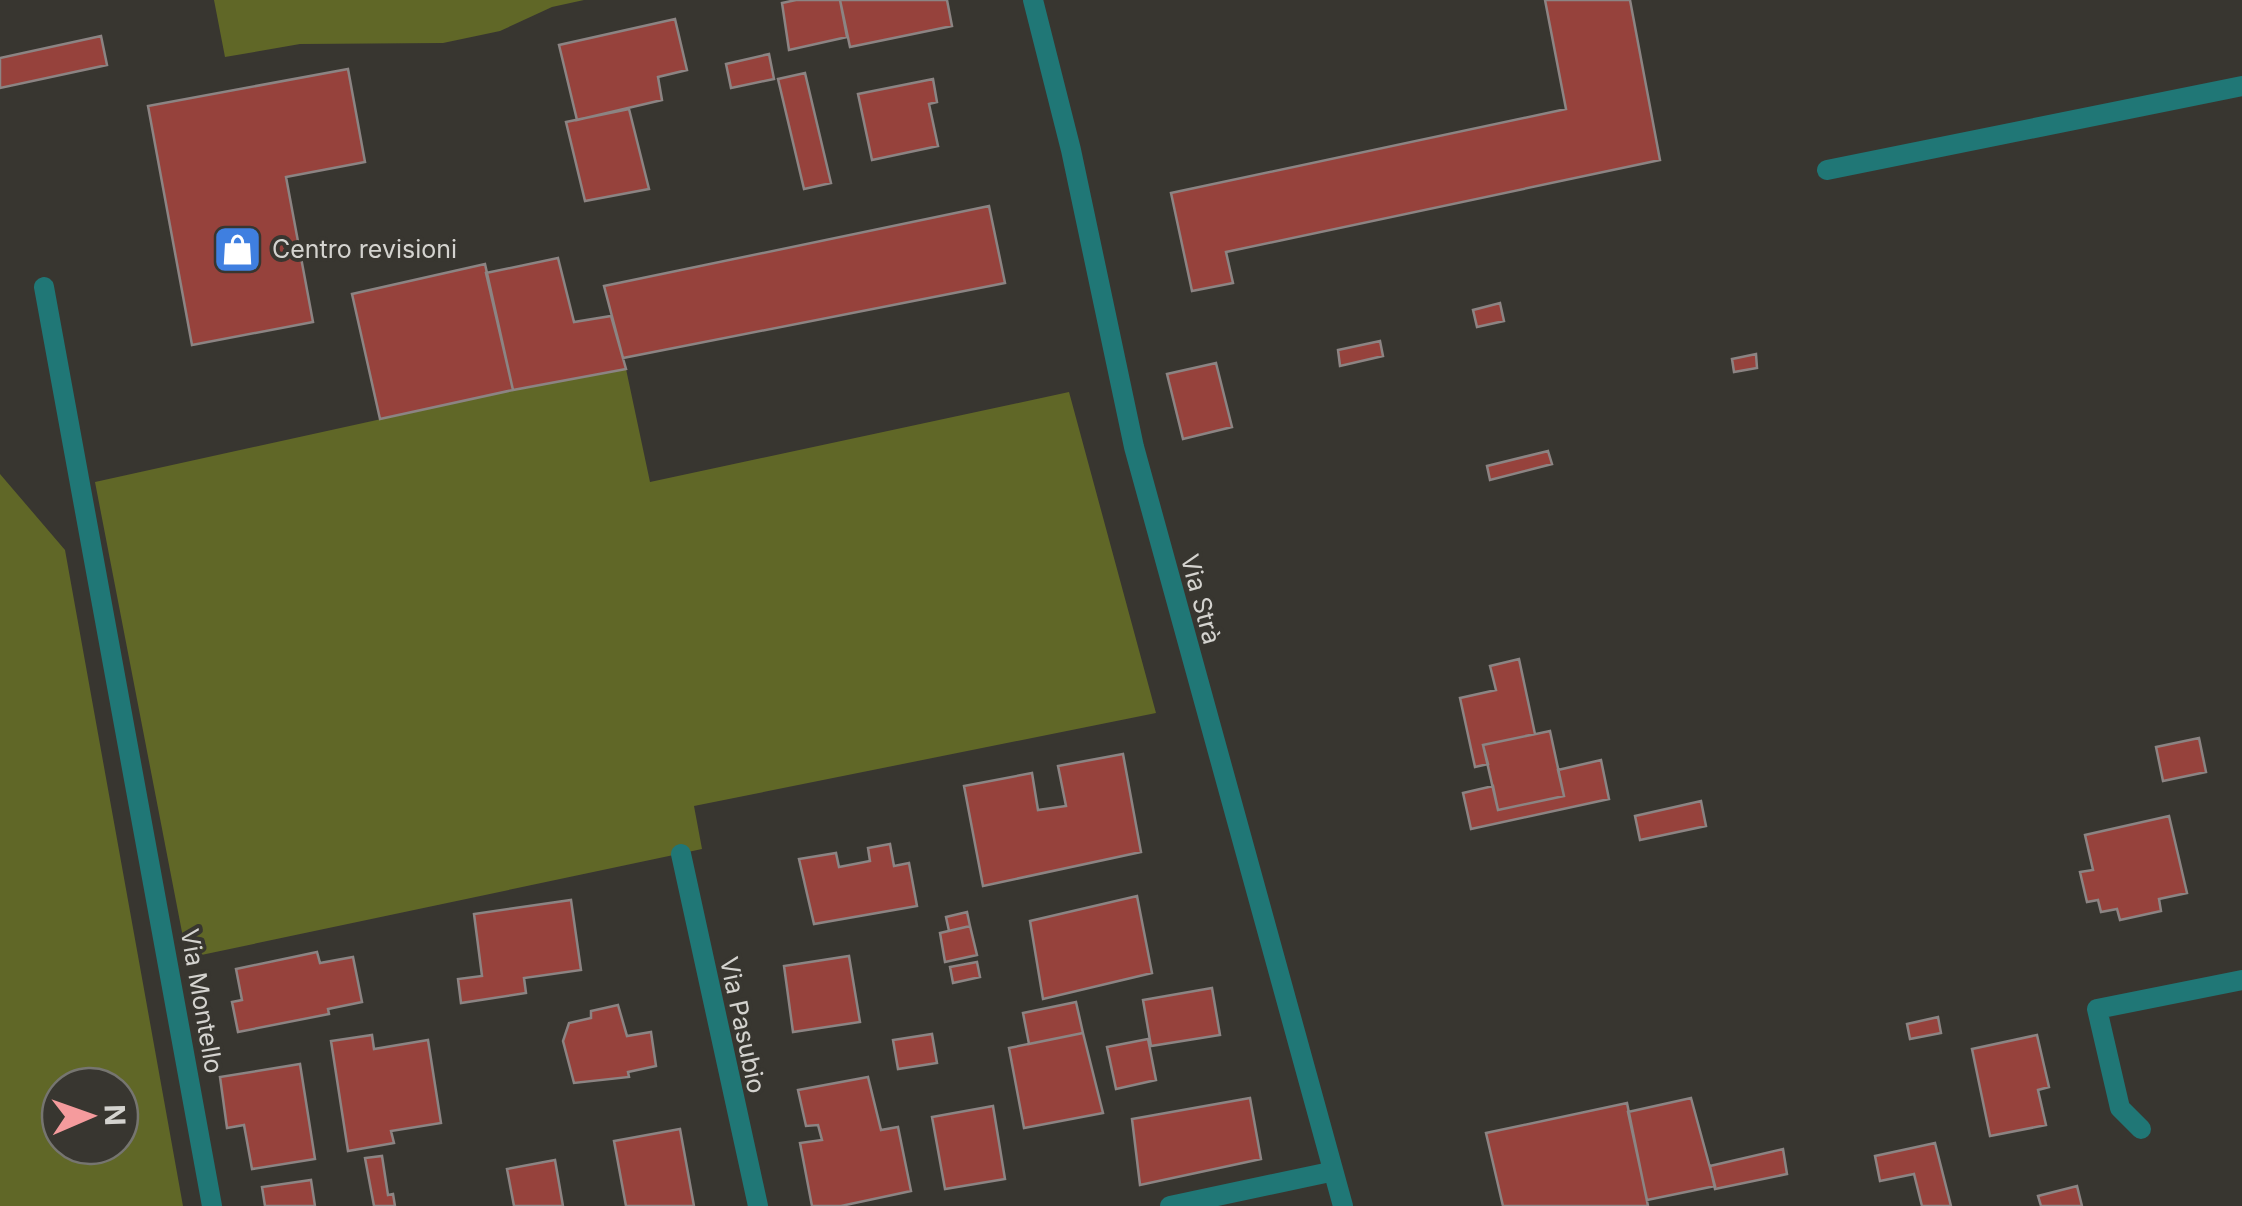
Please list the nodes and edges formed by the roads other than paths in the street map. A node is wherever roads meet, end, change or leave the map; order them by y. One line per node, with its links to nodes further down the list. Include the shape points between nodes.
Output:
1 (1033, 0): 8 (street, Via Strà, via 1134,447)
2 (2242, 86): 3 (street)
3 (1827, 170)
4 (44, 287): 9 (street, Via Montello)
5 (681, 854): 10 (street, Via Pasubio)
6 (2242, 980): 7 (street, via 2097,1009 2120,1108)
7 (2141, 1129)
8 (1330, 1172): 11 (street); 12 (street, Via Strà)
9 (212, 1206)
10 (758, 1206)
11 (1170, 1206)
12 (1343, 1206)

